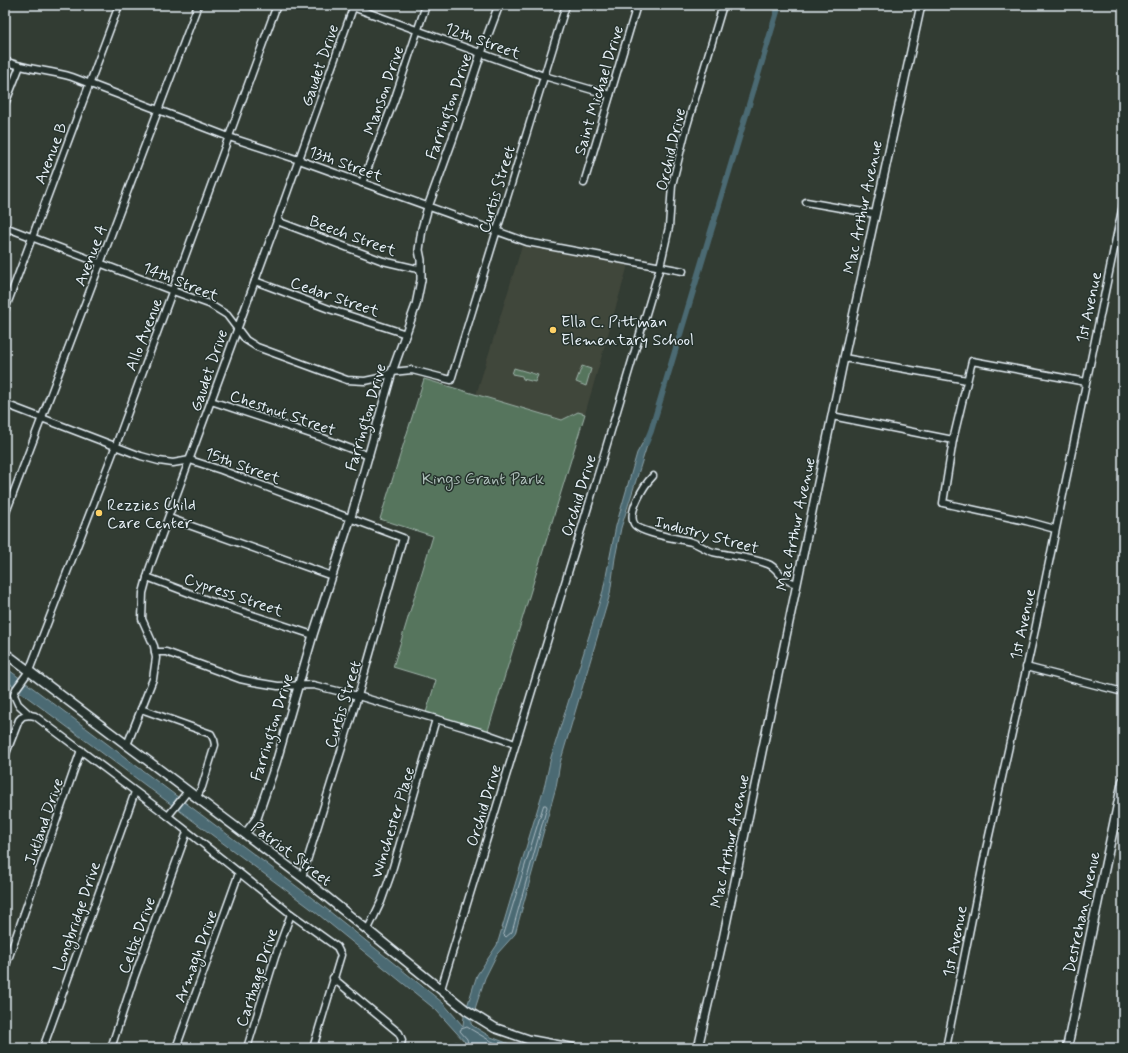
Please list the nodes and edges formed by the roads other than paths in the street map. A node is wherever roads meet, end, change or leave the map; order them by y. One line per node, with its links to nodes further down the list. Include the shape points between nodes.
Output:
1 (119, 5): 16 (street, Avenue B)
2 (198, 5): 19 (street, Avenue A)
3 (277, 5): 20 (street, Allo Avenue)
4 (426, 5): 11 (street, Manson Drive)
5 (499, 5): 12 (street, Farrington Drive)
6 (566, 5): 15 (street, Curtis Street)
7 (637, 5): 17 (street, Saint Michael Drive)
8 (723, 5): 33 (street, Orchid Drive, via 672,185 669,227)
9 (921, 5): 27 (street, Mac Arthur Avenue)
10 (351, 6): 11 (street, 12th Street); 21 (street, Gaudet Drive)
11 (417, 30): 12 (street, 12th Street); 22 (street, Manson Drive, via 394,101)
12 (480, 53): 15 (street, 12th Street); 26 (street, Farrington Drive)
13 (5, 60): 14 (street, 13th Street)
14 (20, 66): 16 (street, 13th Street, via 56,72); 18 (street)
15 (544, 76): 17 (street, 12th Street); 30 (street, Curtis Street)
16 (90, 84): 19 (street, 13th Street); 31 (street, Avenue B)
17 (610, 95): 23 (street, Saint Michael Drive)
18 (5, 104)
19 (158, 110): 20 (street, 13th Street); 32 (street, Avenue A)
20 (229, 137): 21 (street, 13th Street); 37 (street, Allo Avenue)
21 (299, 160): 22 (street, 13th Street); 28 (street, Gaudet Drive)
22 (362, 183): 26 (street, 13th Street)
23 (584, 183)
24 (806, 202): 27 (street)
25 (1123, 205): 45 (street, 1st Avenue)
26 (428, 207): 30 (street, 13th Street); 34 (street, Farrington Drive, via 419,250)
27 (875, 214): 41 (street, Mac Arthur Avenue)
28 (277, 221): 34 (street, Beech Street, via 383,261); 36 (street, Gaudet Drive)
29 (5, 227): 31 (street, 14th Street)
30 (497, 232): 33 (street, 13th Street, via 527,242); 43 (street, Curtis Street)
31 (32, 237): 32 (street, 14th Street); 38 (street, Avenue B)
32 (101, 263): 37 (street, 14th Street); 49 (street, Avenue A)
33 (660, 267): 35 (street, 13th Street); 74 (street, Orchid Drive)
34 (421, 269): 40 (street, Farrington Drive, via 421,280)
35 (683, 271)
36 (255, 281): 39 (street, Gaudet Drive); 40 (street, Cedar Street, via 329,310)
37 (173, 291): 39 (street, 14th Street, via 209,304 227,315); 51 (street, Allo Avenue)
38 (5, 310)
39 (237, 327): 42 (street, 14th Street, via 246,340 257,347 347,380 365,381); 46 (street, Gaudet Drive)
40 (406, 334): 42 (street, Farrington Drive)
41 (844, 358): 44 (street); 48 (street, Mac Arthur Avenue)
42 (392, 372): 43 (street, 14th Street, via 412,370); 52 (street, Farrington Drive)
43 (451, 380)
44 (967, 380): 45 (street, via 972,361); 50 (street)
45 (1086, 382): 58 (street, 1st Avenue)
46 (211, 401): 52 (street, Chestnut Street); 53 (street, Gaudet Drive)
47 (5, 404): 49 (street, 15th Street)
48 (832, 416): 50 (street); 62 (street, Mac Arthur Avenue)
49 (42, 418): 51 (street, 15th Street); 55 (street, Avenue A)
50 (953, 440): 58 (street, via 943,503)
51 (116, 445): 53 (street, 15th Street, via 159,461 173,463); 67 (street, Allo Avenue)
52 (369, 456): 56 (street, Farrington Drive)
53 (190, 460): 56 (street, 15th Street); 57 (street, Gaudet Drive)
54 (653, 476): 62 (street, Industry Street, via 640,493 633,512 636,525 649,532 692,542 712,552 769,564 784,579)
55 (5, 515)
56 (351, 517): 59 (street, 15th Street); 60 (street, Farrington Drive)
57 (169, 518): 60 (street); 61 (street, Gaudet Drive)
58 (1055, 529): 66 (street, 1st Avenue)
59 (403, 538): 70 (street, Curtis Street)
60 (332, 576): 63 (street, Farrington Drive)
61 (148, 577): 63 (street, Cypress Street, via 210,601); 64 (street, Gaudet Drive, via 143,593 142,619)
62 (797, 584): 99 (street, Mac Arthur Avenue)
63 (313, 635): 68 (street, Farrington Drive)
64 (155, 652): 68 (street, via 166,652 240,679 278,686); 71 (street, Gaudet Drive, via 153,680)
65 (5, 654): 67 (main road, Patriot Street)
66 (1026, 667): 69 (street); 100 (street, 1st Avenue, via 984,856)
67 (27, 674): 72 (street, Allo Avenue, via 14,695 18,704); 75 (main road, Patriot Street)
68 (298, 685): 70 (street, via 313,685); 84 (street, Farrington Drive, via 260,810)
69 (1123, 692)
70 (358, 696): 73 (street); 86 (street, Curtis Street)
71 (141, 709): 75 (street, Gaudet Drive); 81 (street, via 211,734 214,745)
72 (30, 715): 76 (street, via 42,720); 77 (street, via 23,716 20,720)
73 (436, 719): 74 (street); 88 (street, Winchester Place, via 391,874)
74 (515, 744): 91 (street, Orchid Drive)
75 (127, 745): 80 (main road, Patriot Street)
76 (81, 750): 79 (street); 89 (street, Jutland Drive)
77 (5, 756)
78 (1123, 781): 101 (main road, Destrehan Avenue)
79 (135, 792): 82 (street); 92 (street, Longbridge Drive)
80 (187, 793): 81 (main road, Patriot Street); 82 (street)
81 (197, 797): 84 (main road, Patriot Street)
82 (168, 816): 83 (street)
83 (187, 832): 85 (street); 93 (street, Celtic Drive)
84 (245, 834): 86 (main road, Patriot Street)
85 (239, 872): 87 (street); 94 (street, Armagh Drive)
86 (302, 878): 88 (main road, Patriot Street)
87 (292, 914): 90 (street, via 337,947 340,955); 95 (street, Carthage Drive, via 275,956)
88 (368, 929): 91 (main road, Patriot Street)
89 (5, 968)
90 (333, 978): 96 (street); 97 (street, via 400,1033)
91 (441, 989): 98 (main road, Patriot Street, via 466,1010 495,1028 530,1040)
92 (43, 1048)
93 (111, 1048)
94 (176, 1048)
95 (247, 1048)
96 (313, 1048)
97 (400, 1048)
98 (573, 1048)
99 (698, 1048)
100 (946, 1048)
101 (1067, 1048)

